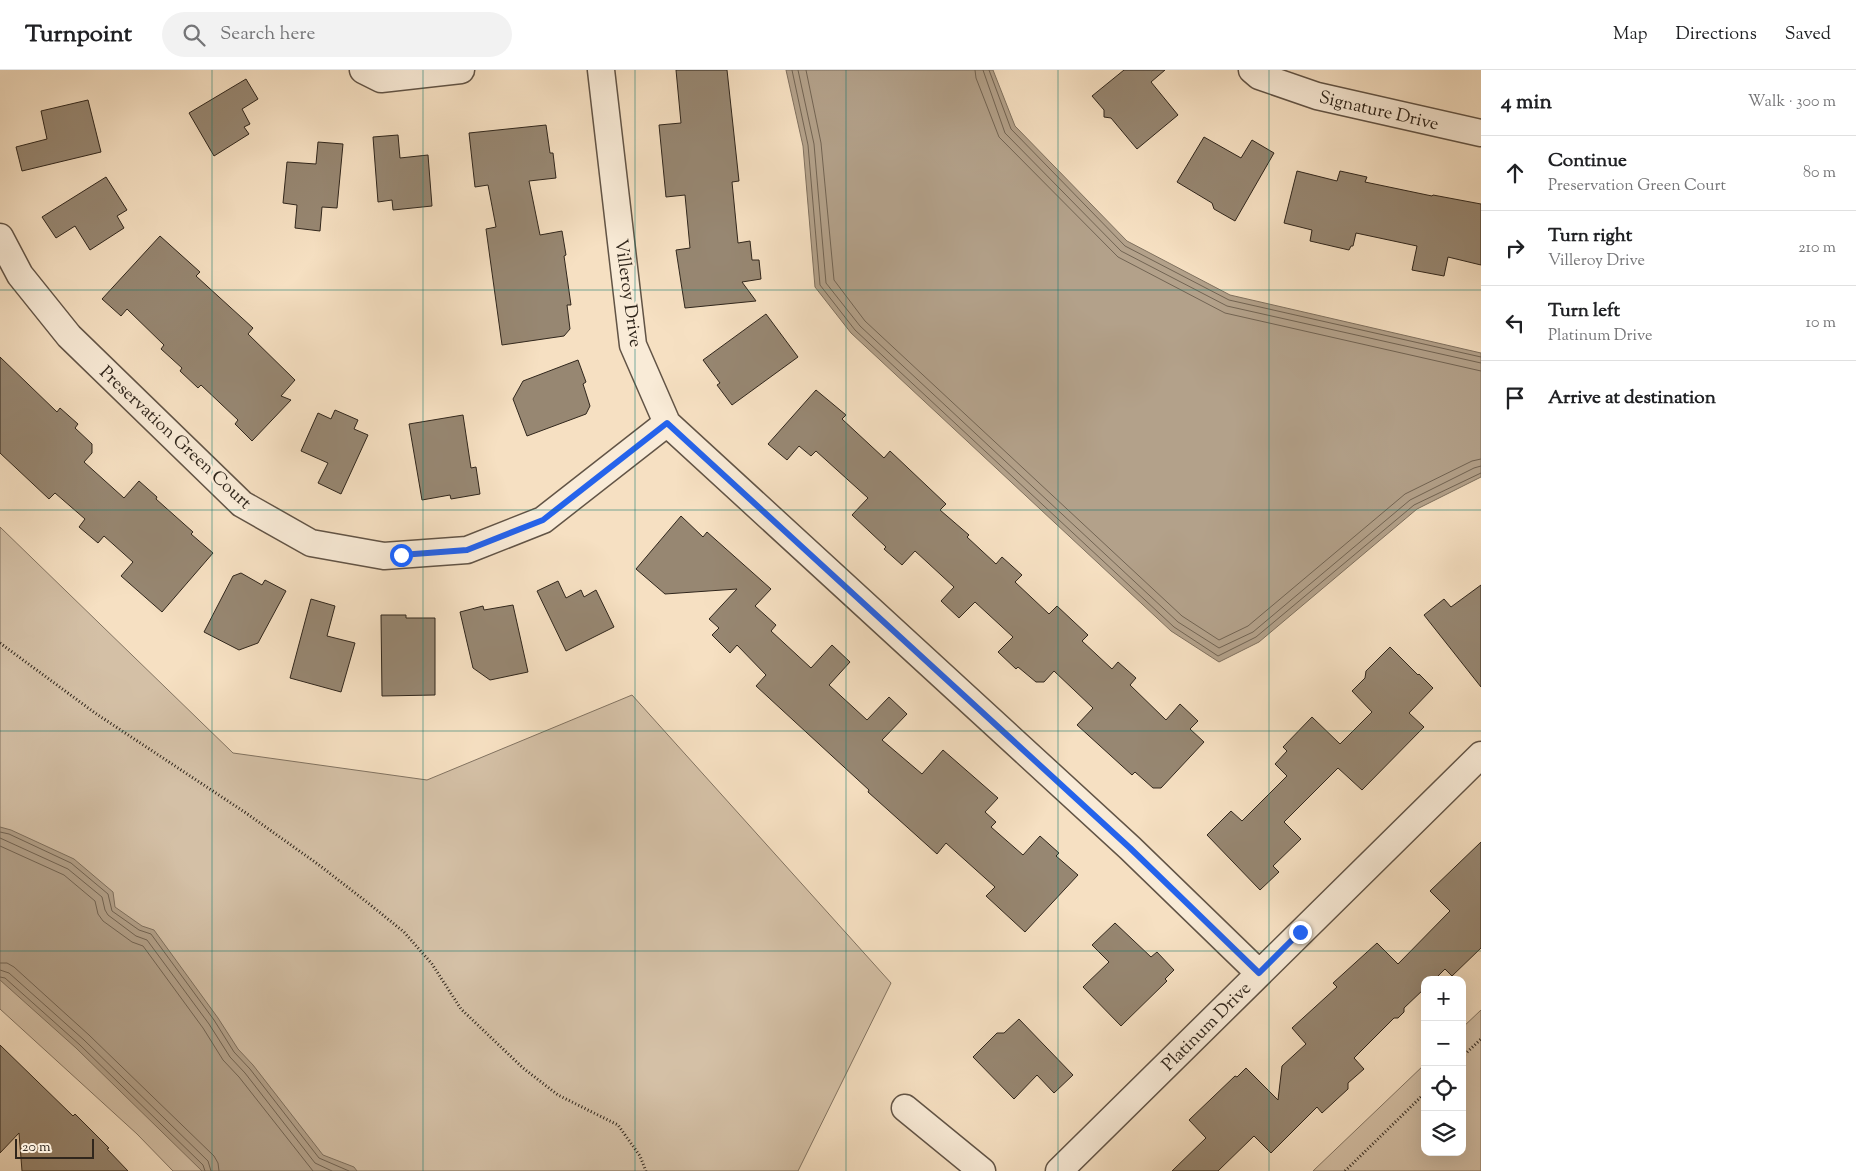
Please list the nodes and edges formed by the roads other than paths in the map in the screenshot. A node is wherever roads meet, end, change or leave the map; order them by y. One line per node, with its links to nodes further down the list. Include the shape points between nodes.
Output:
1 (363, 70): 2 (street, via 381,79)
2 (461, 70)
3 (601, 70): 7 (street, Villeroy Drive, via 633,345)
4 (1252, 70): 5 (street, Signature Drive, via 1259,76 1317,96)
5 (1481, 133)
6 (0, 237): 7 (street, Preservation Green Court, via 20,275 69,336 242,504 310,543 384,556 467,550 543,520)
7 (667, 423): 9 (street, Villeroy Drive, via 1123,841)
8 (1481, 755): 9 (street, Platinum Drive)
9 (1259, 973): 12 (street, Platinum Drive)
10 (905, 1108): 11 (street)
11 (982, 1171)
12 (1060, 1171)

